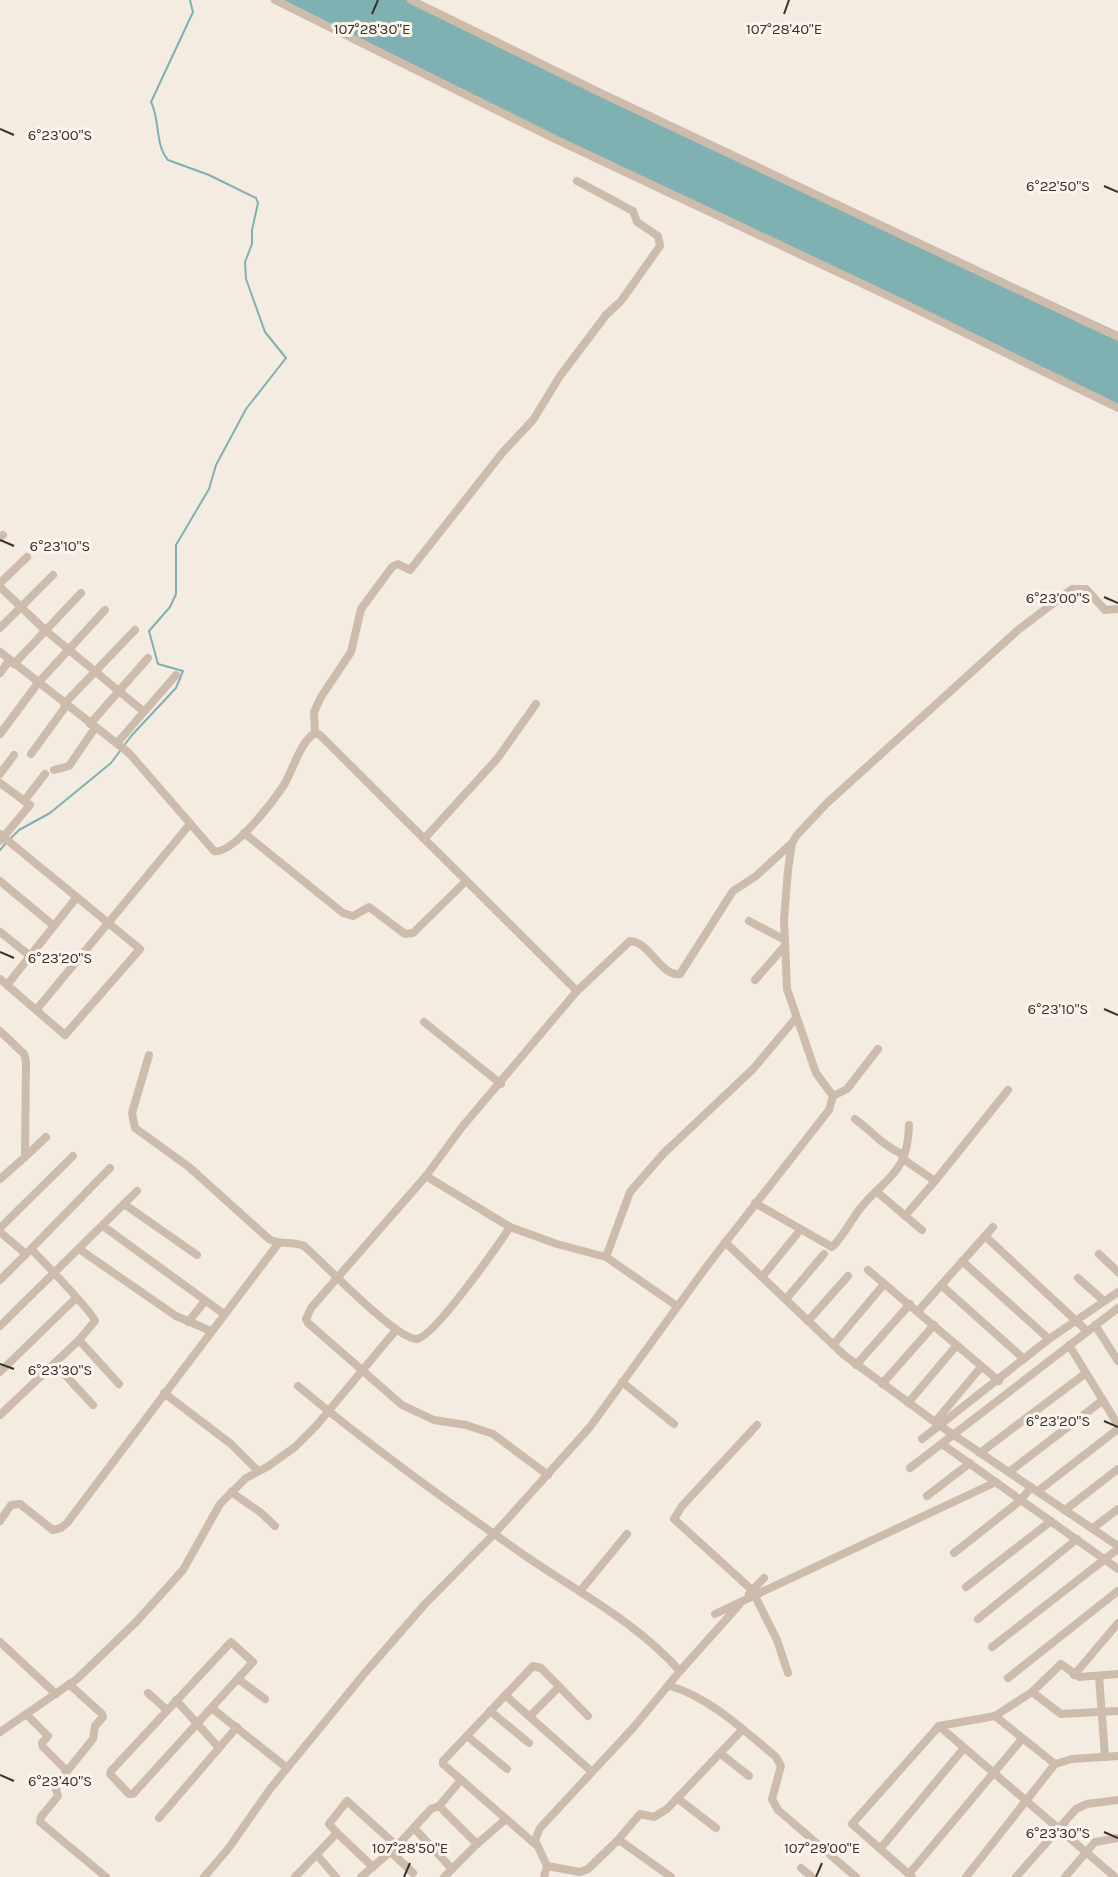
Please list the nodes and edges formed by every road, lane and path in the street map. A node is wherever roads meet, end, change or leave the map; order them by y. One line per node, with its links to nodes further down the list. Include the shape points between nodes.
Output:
1 (275, 0): 5 (street, via 578,151)
2 (411, 0): 4 (street)
3 (577, 181): 29 (street, via 633,211 637,222 658,236 660,246 560,376 532,420 410,570 398,564 392,567 361,609 351,652 314,712)
4 (1118, 337)
5 (1118, 408)
6 (27, 557): 8 (street)
7 (53, 575): 10 (street)
8 (0, 585): 10 (street)
9 (81, 593): 14 (street)
10 (20, 608): 13 (street); 14 (street)
11 (1118, 609): 43 (street, via 1105,610 1086,589 1071,590 969,672 827,803)
12 (105, 610): 16 (street)
13 (0, 628)
14 (45, 630): 16 (street); 19 (street)
15 (135, 630): 20 (street)
16 (70, 651): 20 (street); 23 (street)
17 (0, 652): 19 (street)
18 (148, 658): 24 (street)
19 (11, 662): 21 (street); 23 (street)
20 (94, 672): 24 (street); 26 (street)
21 (0, 673)
22 (176, 675): 27 (street)
23 (38, 683): 26 (street); 30 (street)
24 (118, 691): 27 (street); 28 (street)
25 (536, 704): 42 (street, via 497,759)
26 (65, 705): 28 (street); 33 (street)
27 (143, 711): 31 (street)
28 (93, 726): 31 (street); 34 (street, via 69,766)
29 (315, 733): 40 (street, via 306,741 270,804); 42 (street)
30 (0, 734)
31 (120, 746): 39 (street, via 163,789)
32 (14, 754): 35 (street)
33 (31, 754)
34 (54, 770)
35 (0, 774)
36 (45, 774): 38 (street)
37 (0, 783): 38 (street)
38 (24, 801): 41 (street, via 30,804)
39 (190, 824): 40 (street, via 210,849 219,852); 48 (street)
40 (244, 833): 45 (street, via 343,913 353,916 369,907 405,934 413,933)
41 (4, 838): 46 (street)
42 (424, 839): 45 (street)
43 (792, 843): 51 (street); 55 (street, via 734,891 680,974 670,972 639,943 630,941)
44 (0, 881): 49 (street)
45 (466, 881): 55 (street)
46 (77, 897): 48 (street); 49 (street)
47 (749, 921): 51 (street)
48 (109, 924): 56 (street); 56 (street, via 140,949 82,1018 65,1035)
49 (54, 926): 52 (street)
50 (0, 932): 52 (street)
51 (783, 944): 53 (street); 57 (street, via 787,989)
52 (29, 955): 54 (street)
53 (755, 980)
54 (3, 982): 56 (street)
55 (578, 991): 62 (street)
56 (37, 1009)
57 (796, 1018): 64 (street, via 816,1073); 94 (street, via 753,1069 664,1153 630,1192)
58 (424, 1022): 62 (street)
59 (0, 1031): 68 (street, via 24,1054 26,1061)
60 (878, 1049): 64 (street, via 847,1089)
61 (149, 1055): 88 (street, via 132,1113 135,1128 189,1167)
62 (501, 1084): 72 (street, via 462,1127)
63 (1008, 1090): 74 (street)
64 (832, 1096): 77 (street, via 820,1123)
65 (855, 1119): 70 (street, via 886,1148)
66 (909, 1125): 70 (street)
67 (46, 1137): 68 (street)
68 (25, 1156): 73 (street)
69 (73, 1156): 83 (street)
70 (904, 1157): 74 (street); 76 (street)
71 (110, 1168): 90 (street)
72 (426, 1176): 81 (street); 99 (street)
73 (0, 1179)
74 (935, 1180): 79 (street)
75 (137, 1191): 78 (street)
76 (877, 1192): 77 (street, via 832,1247); 79 (street)
77 (755, 1203): 87 (street)
78 (124, 1204): 80 (street); 93 (street)
79 (904, 1216): 84 (street)
80 (102, 1226): 89 (street); 109 (street)
81 (510, 1227): 94 (street); 123 (street, via 476,1278 423,1336 411,1337)
82 (993, 1227): 86 (street)
83 (0, 1230): 90 (street)
84 (922, 1230)
85 (797, 1234): 101 (street)
86 (984, 1236): 95 (street); 116 (street)
87 (725, 1242): 101 (street); 112 (street)
88 (278, 1244): 99 (street, via 292,1242 304,1246); 115 (street)
89 (79, 1249): 98 (street); 118 (street)
90 (29, 1252): 98 (street); 103 (street)
91 (824, 1254): 108 (street)
92 (1099, 1254): 97 (street)
93 (197, 1255)
94 (606, 1257): 112 (street)
95 (962, 1261): 105 (street); 125 (street)
96 (868, 1270): 104 (street)
97 (1118, 1272)
98 (54, 1273): 107 (street); 121 (street)
99 (338, 1276): 123 (street); 135 (street, via 310,1308 306,1319)
100 (848, 1276): 117 (street)
101 (762, 1277): 108 (street)
102 (1078, 1278): 110 (street)
103 (0, 1280)
104 (884, 1284): 111 (street); 127 (street)
105 (941, 1285): 114 (street); 130 (street)
106 (1118, 1292): 110 (street)
107 (75, 1299): 126 (street, via 94,1315 95,1321); 136 (street)
108 (786, 1299): 117 (street)
109 (205, 1301): 115 (street); 118 (street)
110 (1104, 1301): 116 (street)
111 (910, 1304): 114 (street); 133 (street)
112 (677, 1306): 139 (street)
113 (1118, 1308): 120 (street)
114 (918, 1311): 119 (street)
115 (224, 1314): 122 (street)
116 (1076, 1320): 124 (street); 125 (street)
117 (808, 1321): 127 (street)
118 (188, 1322): 122 (street)
119 (934, 1324): 128 (street); 141 (street)
120 (1095, 1325): 124 (street); 131 (street)
121 (0, 1326)
122 (211, 1330): 143 (street)
123 (396, 1330): 135 (street)
124 (1087, 1331): 129 (street)
125 (1048, 1339): 130 (street)
126 (79, 1340): 132 (street); 140 (street)
127 (833, 1345): 133 (street)
128 (957, 1345): 134 (street); 145 (street)
129 (1069, 1345): 137 (street); 153 (street)
130 (1024, 1359): 138 (street)
131 (1118, 1361)
132 (55, 1364): 146 (street); 148 (street)
133 (856, 1365): 141 (street)
134 (981, 1367): 138 (street); 150 (street)
135 (363, 1370): 147 (street); 162 (street, via 402,1405 434,1420 493,1434)
136 (0, 1372)
137 (1086, 1373): 144 (street); 156 (street)
138 (999, 1381): 150 (street)
139 (622, 1382): 149 (street); 162 (street)
140 (119, 1384)
141 (882, 1384): 145 (street)
142 (298, 1386): 147 (street)
143 (164, 1393): 160 (street, via 231,1444); 170 (street, via 61,1528 53,1530 20,1503 11,1505)
144 (1102, 1400): 152 (street); 161 (street)
145 (908, 1402): 150 (street)
146 (93, 1405)
147 (330, 1413): 160 (street, via 295,1447); 174 (street)
148 (0, 1415)
149 (674, 1424)
150 (937, 1424): 153 (street); 154 (street)
151 (757, 1425): 184 (street, via 674,1519)
152 (1118, 1427): 164 (street)
153 (954, 1435): 155 (street); 156 (street)
154 (922, 1439)
155 (942, 1444): 157 (street); 158 (street)
156 (980, 1453): 161 (street)
157 (970, 1463): 163 (street); 166 (street)
158 (910, 1468)
159 (1118, 1469): 169 (street)
160 (257, 1470): 165 (street)
161 (1010, 1472): 164 (street)
162 (548, 1475): 174 (street)
163 (996, 1482): 167 (street); 186 (street)
164 (1034, 1489): 167 (street); 169 (street)
165 (231, 1492): 172 (street); 198 (street, via 212,1516 183,1570 137,1621)
166 (927, 1496)
167 (1021, 1500): 171 (street); 178 (street)
168 (1118, 1509): 173 (street)
169 (1065, 1510): 173 (street)
170 (0, 1521)
171 (1051, 1521): 176 (street); 182 (street)
172 (275, 1526)
173 (1093, 1528): 177 (street)
174 (495, 1533): 183 (street); 230 (street, via 425,1604)
175 (627, 1534): 183 (street)
176 (1077, 1539): 179 (street); 187 (street)
177 (1118, 1547): 179 (street)
178 (954, 1553)
179 (1105, 1559): 180 (street); 190 (street)
180 (1118, 1569)
181 (764, 1578): 184 (street)
182 (966, 1587)
183 (581, 1590): 191 (street, via 646,1636)
184 (752, 1590): 191 (street); 192 (street)
185 (1118, 1591): 196 (street)
186 (715, 1614)
187 (978, 1619)
188 (1118, 1623): 194 (street)
189 (0, 1642): 203 (street)
190 (992, 1647)
191 (680, 1671): 199 (street)
192 (789, 1672)
193 (1118, 1674): 195 (street)
194 (1074, 1675): 195 (street); 201 (street, via 1061,1664)
195 (1099, 1676): 211 (street)
196 (1008, 1678)
197 (238, 1679): 205 (street, via 252,1660 231,1642); 206 (street); 207 (street)
198 (69, 1684): 203 (street); 232 (street, via 103,1717 93,1730 93,1739)
199 (670, 1686): 219 (street, via 684,1690); 233 (street)
200 (560, 1687): 204 (street, via 541,1668 533,1666); 213 (street); 214 (street)
201 (1032, 1692): 211 (street, via 1061,1714); 215 (street)
202 (148, 1693): 208 (street)
203 (56, 1694): 212 (street)
204 (505, 1695): 209 (street); 213 (street)
205 (176, 1700): 208 (street); 216 (street)
206 (265, 1700)
207 (213, 1709): 216 (street); 218 (street)
208 (167, 1710): 216 (street, via 110,1773 129,1794)
209 (490, 1711): 221 (street); 223 (street)
210 (1118, 1711): 211 (street)
211 (1101, 1712): 228 (street)
212 (26, 1714): 220 (street); 232 (street, via 48,1736 43,1747)
213 (531, 1715): 233 (street)
214 (588, 1716)
215 (995, 1716): 217 (street); 222 (street)
216 (198, 1724): 224 (street)
217 (939, 1726): 225 (street); 252 (street, via 853,1821 853,1827)
218 (237, 1727): 224 (street); 230 (street)
219 (742, 1730): 226 (street); 273 (street, via 781,1762 772,1799 778,1810)
220 (0, 1732)
221 (467, 1736): 231 (street); 236 (street, via 443,1763)
222 (1022, 1739): 229 (street); 234 (street)
223 (529, 1743)
224 (219, 1748): 241 (street)
225 (964, 1748): 234 (street); 252 (street)
226 (720, 1754): 235 (street); 237 (street)
227 (1118, 1756): 228 (street)
228 (1105, 1757): 229 (street)
229 (1055, 1764): 239 (street)
230 (287, 1768): 264 (street)
231 (507, 1769)
232 (67, 1771): 263 (street, via 55,1786 57,1799 40,1822)
233 (591, 1771): 250 (street, via 540,1828)
234 (993, 1773): 239 (street); 262 (street)
235 (749, 1776)
236 (461, 1780): 240 (street); 242 (street)
237 (677, 1798): 244 (street); 248 (street, via 657,1816 640,1814)
238 (1118, 1800): 243 (street, via 1087,1803)
239 (1025, 1801): 243 (street); 274 (street)
240 (439, 1806): 245 (street, via 431,1809); 249 (street)
241 (159, 1818)
242 (506, 1819): 249 (street); 250 (street)
243 (1057, 1827): 253 (street); 275 (street)
244 (716, 1828)
245 (415, 1829): 251 (street); 258 (street)
246 (338, 1833): 251 (street, via 329,1824 347,1801); 254 (street); 256 (street)
247 (1118, 1838): 253 (street, via 1100,1839)
248 (617, 1841): 259 (street); 271 (street)
249 (477, 1844): 258 (street)
250 (535, 1844): 255 (street)
251 (394, 1849): 256 (street); 261 (street)
252 (880, 1849): 262 (street)
253 (1086, 1852): 276 (street); 277 (street)
254 (317, 1856): 265 (street); 266 (street)
255 (548, 1866): 259 (street, via 574,1873); 269 (street)
256 (373, 1868): 267 (street)
257 (801, 1868): 272 (street)
258 (452, 1869): 268 (street)
259 (588, 1869): 270 (street)
260 (1118, 1872): 277 (street)
261 (413, 1876)
262 (911, 1876)
263 (106, 1877)
264 (204, 1877)
265 (295, 1877)
266 (336, 1877)
267 (361, 1877)
268 (444, 1877)
269 (544, 1877)
270 (580, 1877)
271 (671, 1877)
272 (812, 1877)
273 (856, 1877)
274 (966, 1877)
275 (1016, 1877)
276 (1065, 1877)
277 (1114, 1877)

